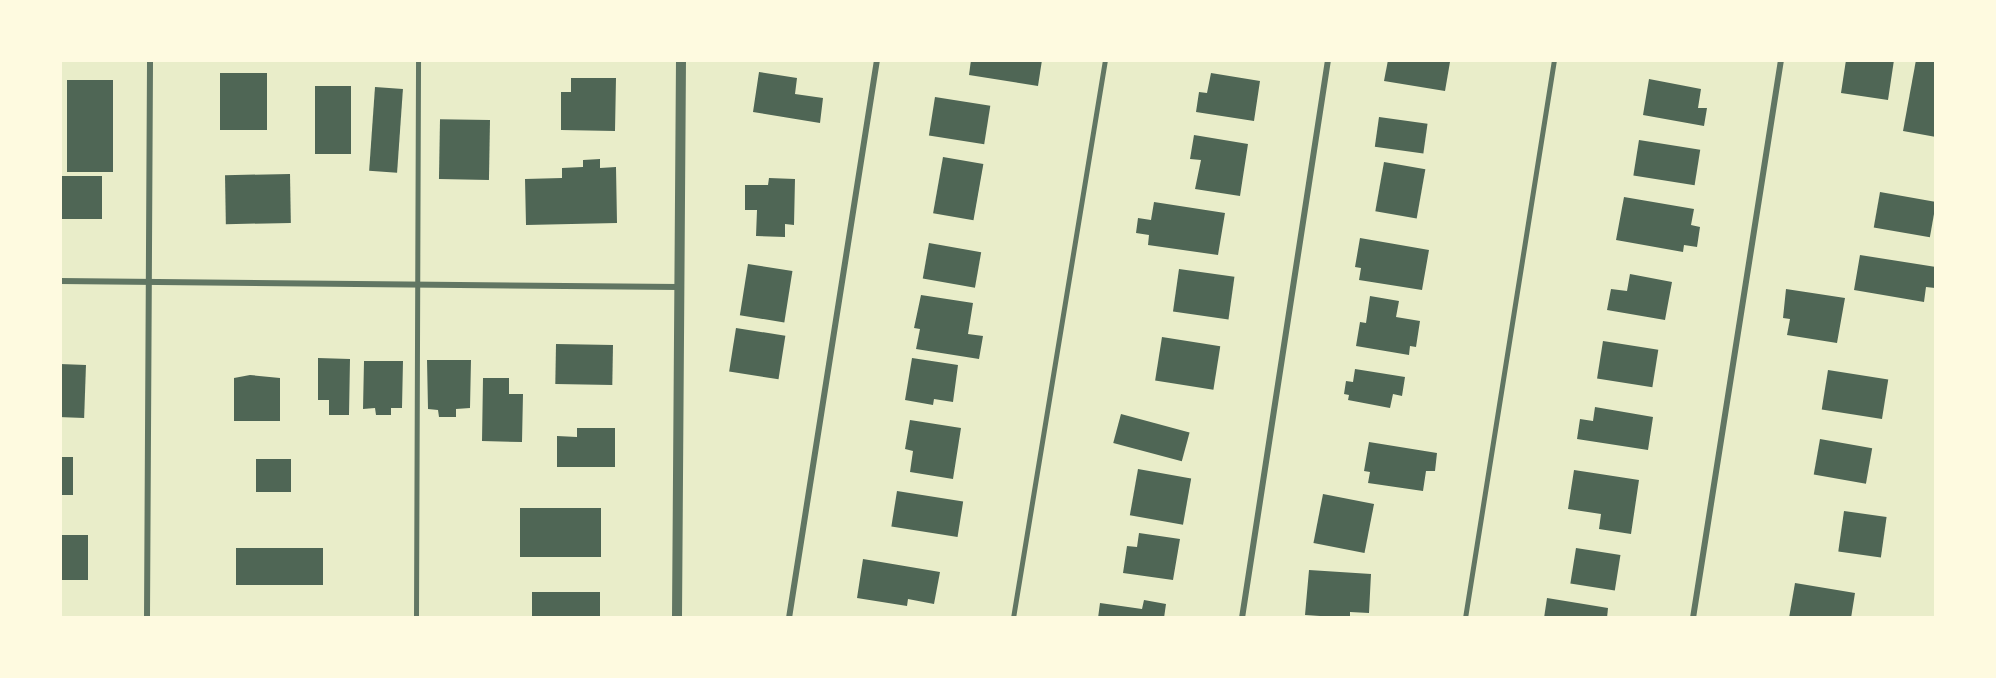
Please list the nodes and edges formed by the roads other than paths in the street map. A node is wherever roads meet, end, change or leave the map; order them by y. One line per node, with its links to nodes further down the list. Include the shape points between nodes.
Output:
1 (150, 60): 10 (street)
2 (418, 60): 11 (lane)
3 (681, 60): 12 (street)
4 (877, 60): 16 (street)
5 (1105, 60): 17 (lane)
6 (1328, 60): 18 (street)
7 (1554, 60): 19 (lane)
8 (1781, 60): 20 (street)
9 (60, 280): 10 (street)
10 (149, 282): 11 (street); 13 (street)
11 (417, 284): 12 (street); 14 (lane)
12 (679, 287): 15 (street)
13 (147, 618)
14 (416, 618)
15 (678, 618)
16 (789, 618)
17 (1013, 618)
18 (1242, 618)
19 (1465, 618)
20 (1693, 618)

